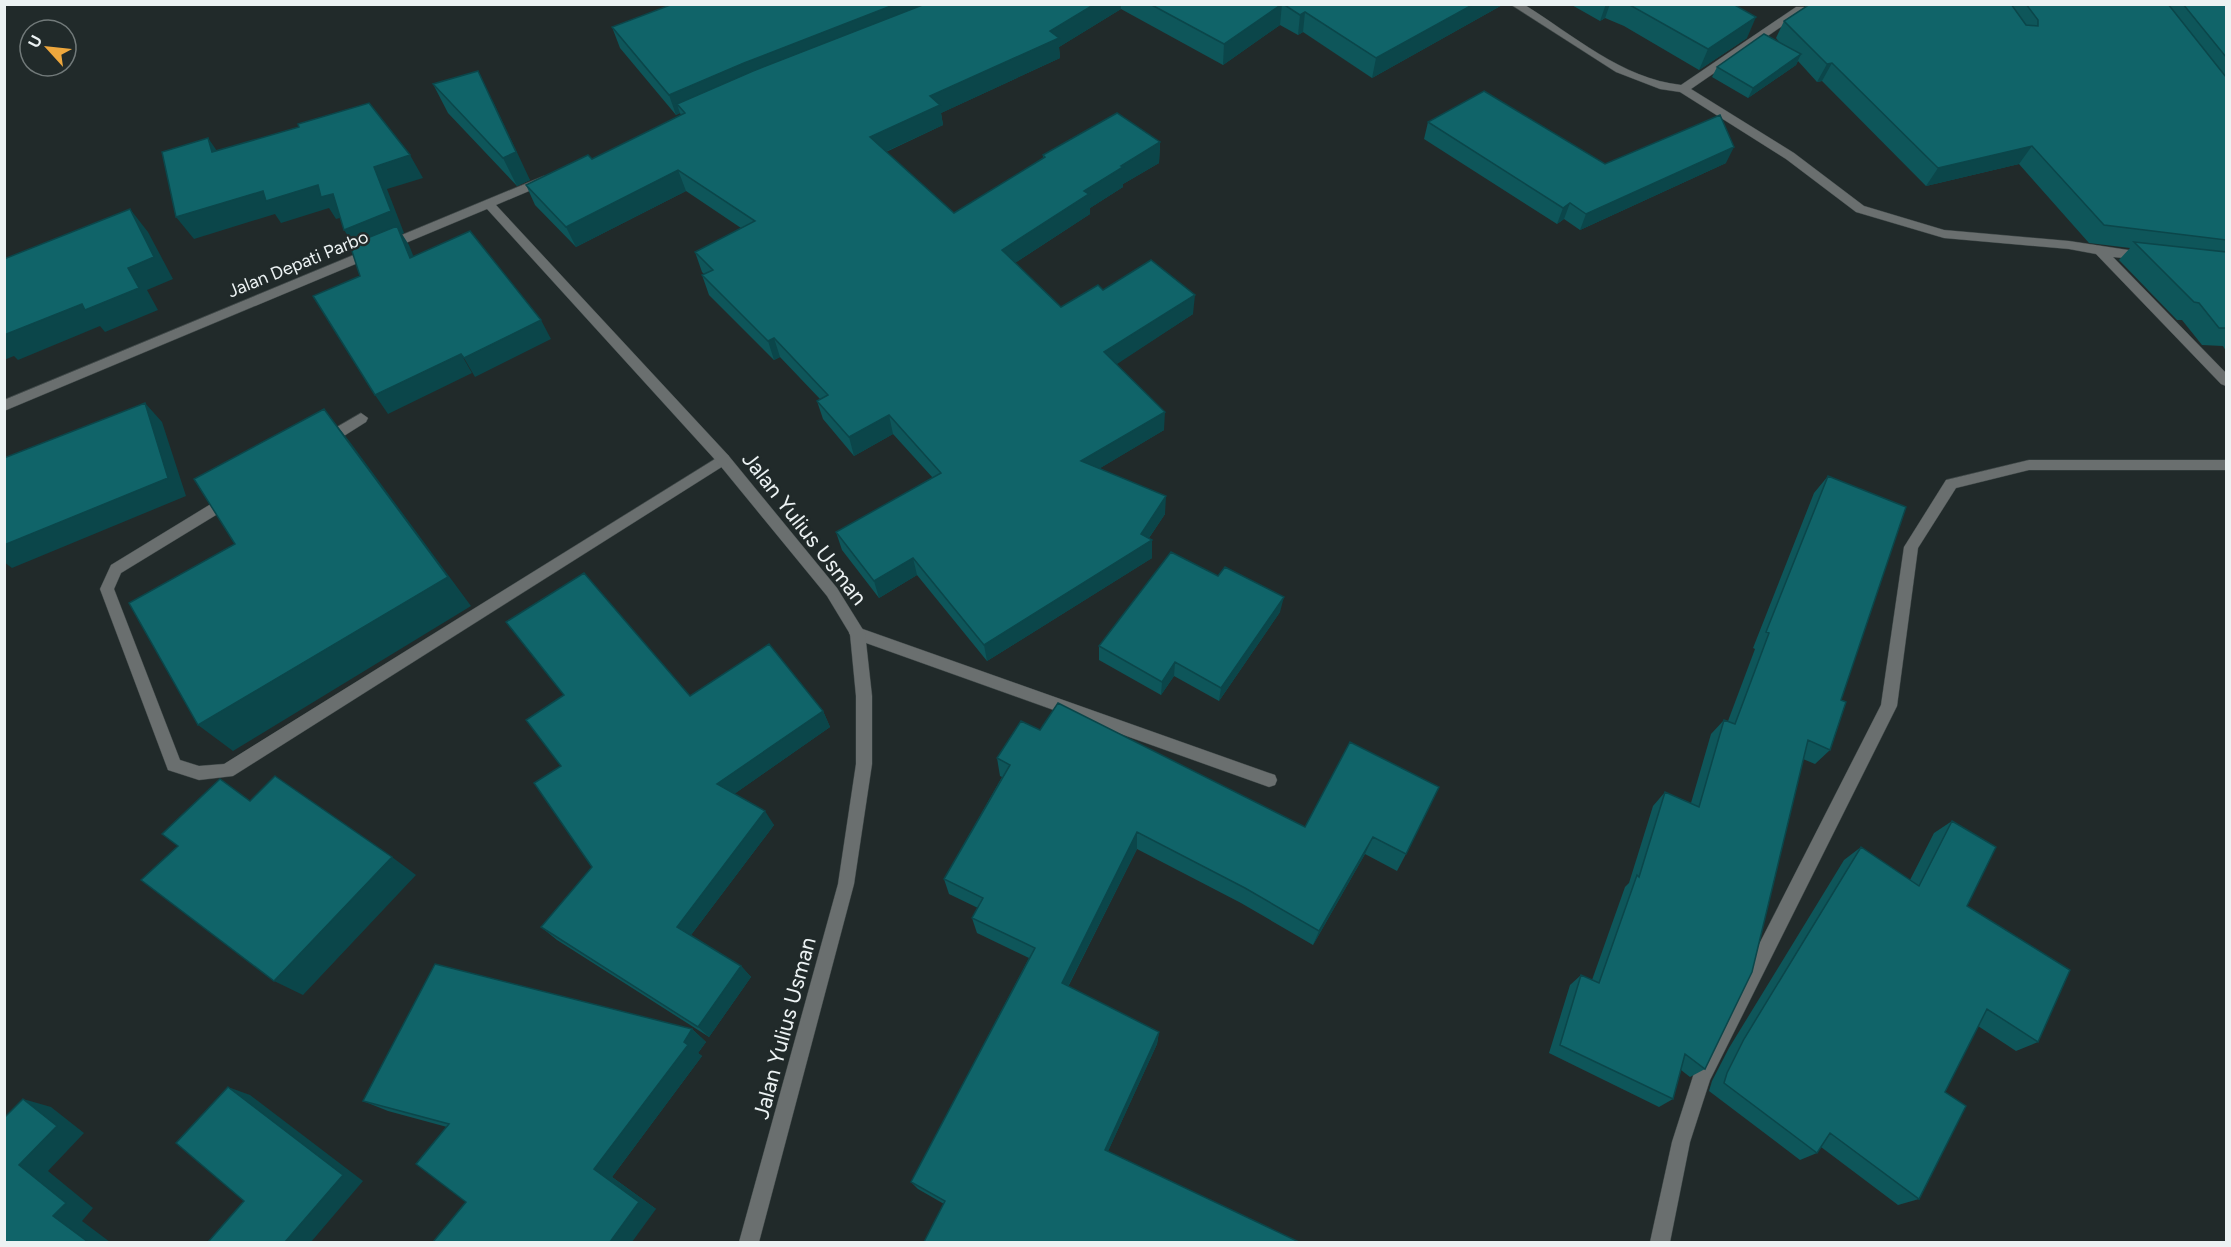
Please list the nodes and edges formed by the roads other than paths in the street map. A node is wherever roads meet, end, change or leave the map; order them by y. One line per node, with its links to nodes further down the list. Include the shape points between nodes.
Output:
1 (1517, 5): 3 (street, via 1631,74 1656,86)
2 (1800, 9): 3 (street)
3 (1683, 89): 6 (street, via 1790,156 1860,209 1944,234)
4 (553, 176): 5 (street, Jalan Depati Parbo)
5 (490, 204): 9 (street, Jalan Depati Parbo); 12 (street, Jalan Yulius Usman)
6 (2100, 251): 7 (street); 8 (street)
7 (2157, 257)
8 (2226, 381)
9 (4, 406)
10 (361, 418): 11 (street)
11 (311, 449)
12 (723, 459): 14 (street, via 226,771 184,772 174,765 107,590 116,569); 15 (street, Jalan Yulius Usman, via 832,592)
13 (2226, 465): 18 (street, via 2029,465 1951,484 1911,547 1889,706 1702,1077 1681,1142)
14 (240, 493)
15 (856, 633): 16 (street); 17 (street, Jalan Yulius Usman, via 864,696 864,764 846,884)
16 (1269, 780)
17 (749, 1242)
18 (1660, 1242)

